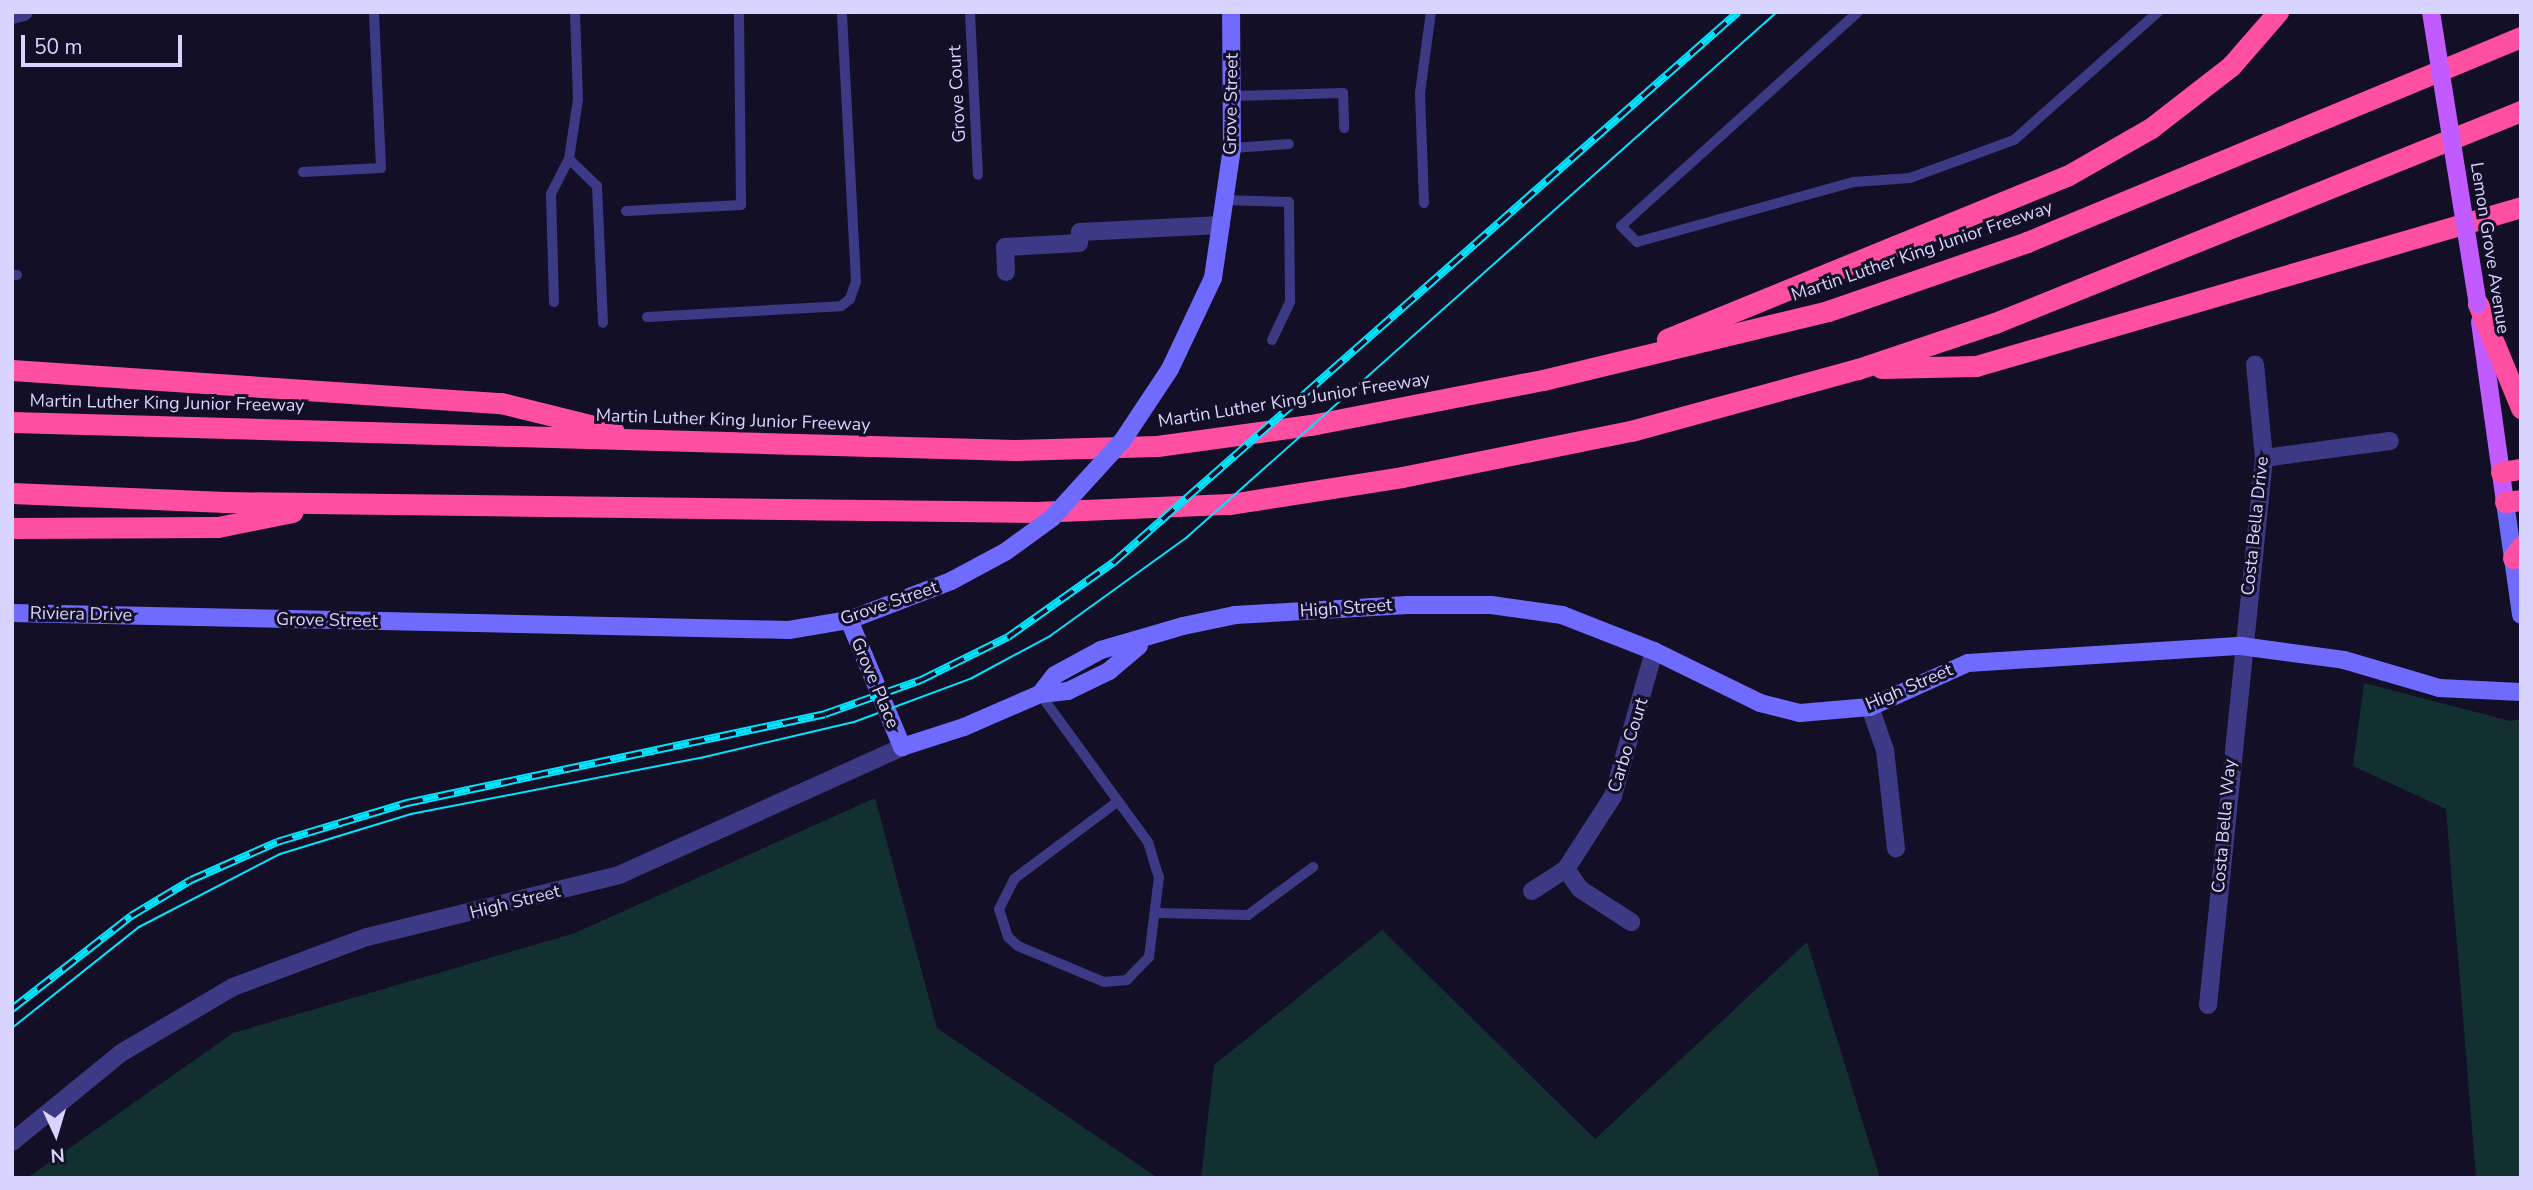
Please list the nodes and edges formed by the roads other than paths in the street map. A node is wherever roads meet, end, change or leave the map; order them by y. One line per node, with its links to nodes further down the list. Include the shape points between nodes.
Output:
1 (24, 12): 13 (street)
2 (374, 12): 21 (lane, via 381,168)
3 (575, 12): 20 (lane, via 578,99)
4 (739, 12): 26 (lane, via 741,205)
5 (842, 12): 31 (lane, via 856,282 850,299 841,306)
6 (970, 12): 22 (lane, Grove Court)
7 (1231, 12): 15 (main road, Grove Street)
8 (1431, 12): 24 (lane, via 1420,93)
9 (1858, 12): 10 (lane, via 1621,226 1637,243 1854,182 1910,178 2014,140)
10 (2158, 12)
11 (2278, 12): 35 (highway, via 2231,66 2151,128 2067,176)
12 (2431, 12): 30 (main road, Lemon Grove Avenue, bridge)
13 (12, 15)
14 (2521, 37): 35 (highway, Martin Luther King Junior Freeway, via 2027,242 1828,311)
15 (1232, 96): 17 (lane, via 1343,93); 19 (main road, Grove Street)
16 (2521, 111): 36 (highway, via 1995,323)
17 (1345, 128)
18 (1289, 144): 19 (lane)
19 (1232, 148): 23 (main road, Grove Street)
20 (569, 159): 29 (lane, via 551,194); 32 (lane, via 597,186)
21 (303, 172)
22 (978, 174)
23 (1224, 200): 27 (main road, Grove Street); 33 (lane, via 1289,202 1290,302)
24 (1424, 203)
25 (2521, 207): 36 (highway, via 1976,366)
26 (626, 211)
27 (1221, 225): 28 (street, via 1080,232 1079,243 1005,247); 52 (main road, Grove Street, bridge, via 1213,278 1170,369 1114,450 1052,518 1005,552 951,581)
28 (1006, 272)
29 (554, 302)
30 (2478, 304): 38 (highway); 43 (main road, Lemon Grove Avenue)
31 (647, 317)
32 (603, 323)
33 (1272, 340)
34 (2255, 365): 42 (street, Costa Bella Drive)
35 (1597, 367): 41 (highway, Martin Luther King Junior Freeway, via 1311,425 1157,446 1015,450)
36 (1858, 369): 46 (highway, via 1631,431 1402,477 1230,504 1036,512)
37 (12, 370): 41 (highway, via 501,403)
38 (2521, 408)
39 (12, 422): 41 (highway, Martin Luther King Junior Freeway)
40 (2390, 441): 42 (street)
41 (660, 442)
42 (2264, 458): 53 (street, Costa Bella Drive)
43 (2511, 470): 45 (main road, Lemon Grove Avenue)
44 (12, 493): 46 (highway)
45 (2513, 501): 48 (main road, Lemon Grove Avenue)
46 (334, 503): 47 (highway, via 218,527)
47 (12, 528)
48 (2517, 553): 51 (main road, Lemon Grove Avenue)
49 (12, 613): 50 (main road, Riviera Drive)
50 (151, 614): 52 (main road, Grove Street, via 705,631 789,630)
51 (2521, 615)
52 (849, 620): 58 (main road, Grove Place)
53 (2241, 646): 55 (main road, High Street, via 2344,660 2439,688); 57 (main road, High Street, via 1968,663); 66 (street, Costa Bella Way)
54 (1654, 651): 56 (main road, High Street, via 1562,615 1491,605 1235,615 1101,650 1055,675); 57 (main road, High Street, via 1760,703 1800,713); 62 (street, Carbo Court, via 1614,796)
55 (2521, 692)
56 (1040, 694): 58 (main road, High Street, via 964,727); 59 (lane)
57 (1870, 707): 60 (street, via 1885,751)
58 (902, 747): 67 (street, High Street, via 619,875 367,937 233,987 121,1053)
59 (1117, 802): 64 (lane, via 1148,842 1159,877); 64 (lane, via 1014,879 999,909 1008,937 1104,982 1127,980 1149,957)
60 (1896, 848)
61 (1313, 867): 64 (lane, via 1248,915)
62 (1566, 869): 63 (street, Carbo Court); 65 (street, via 1580,890)
63 (1532, 891)
64 (1157, 913)
65 (1631, 922)
66 (2208, 1005)
67 (12, 1142)

